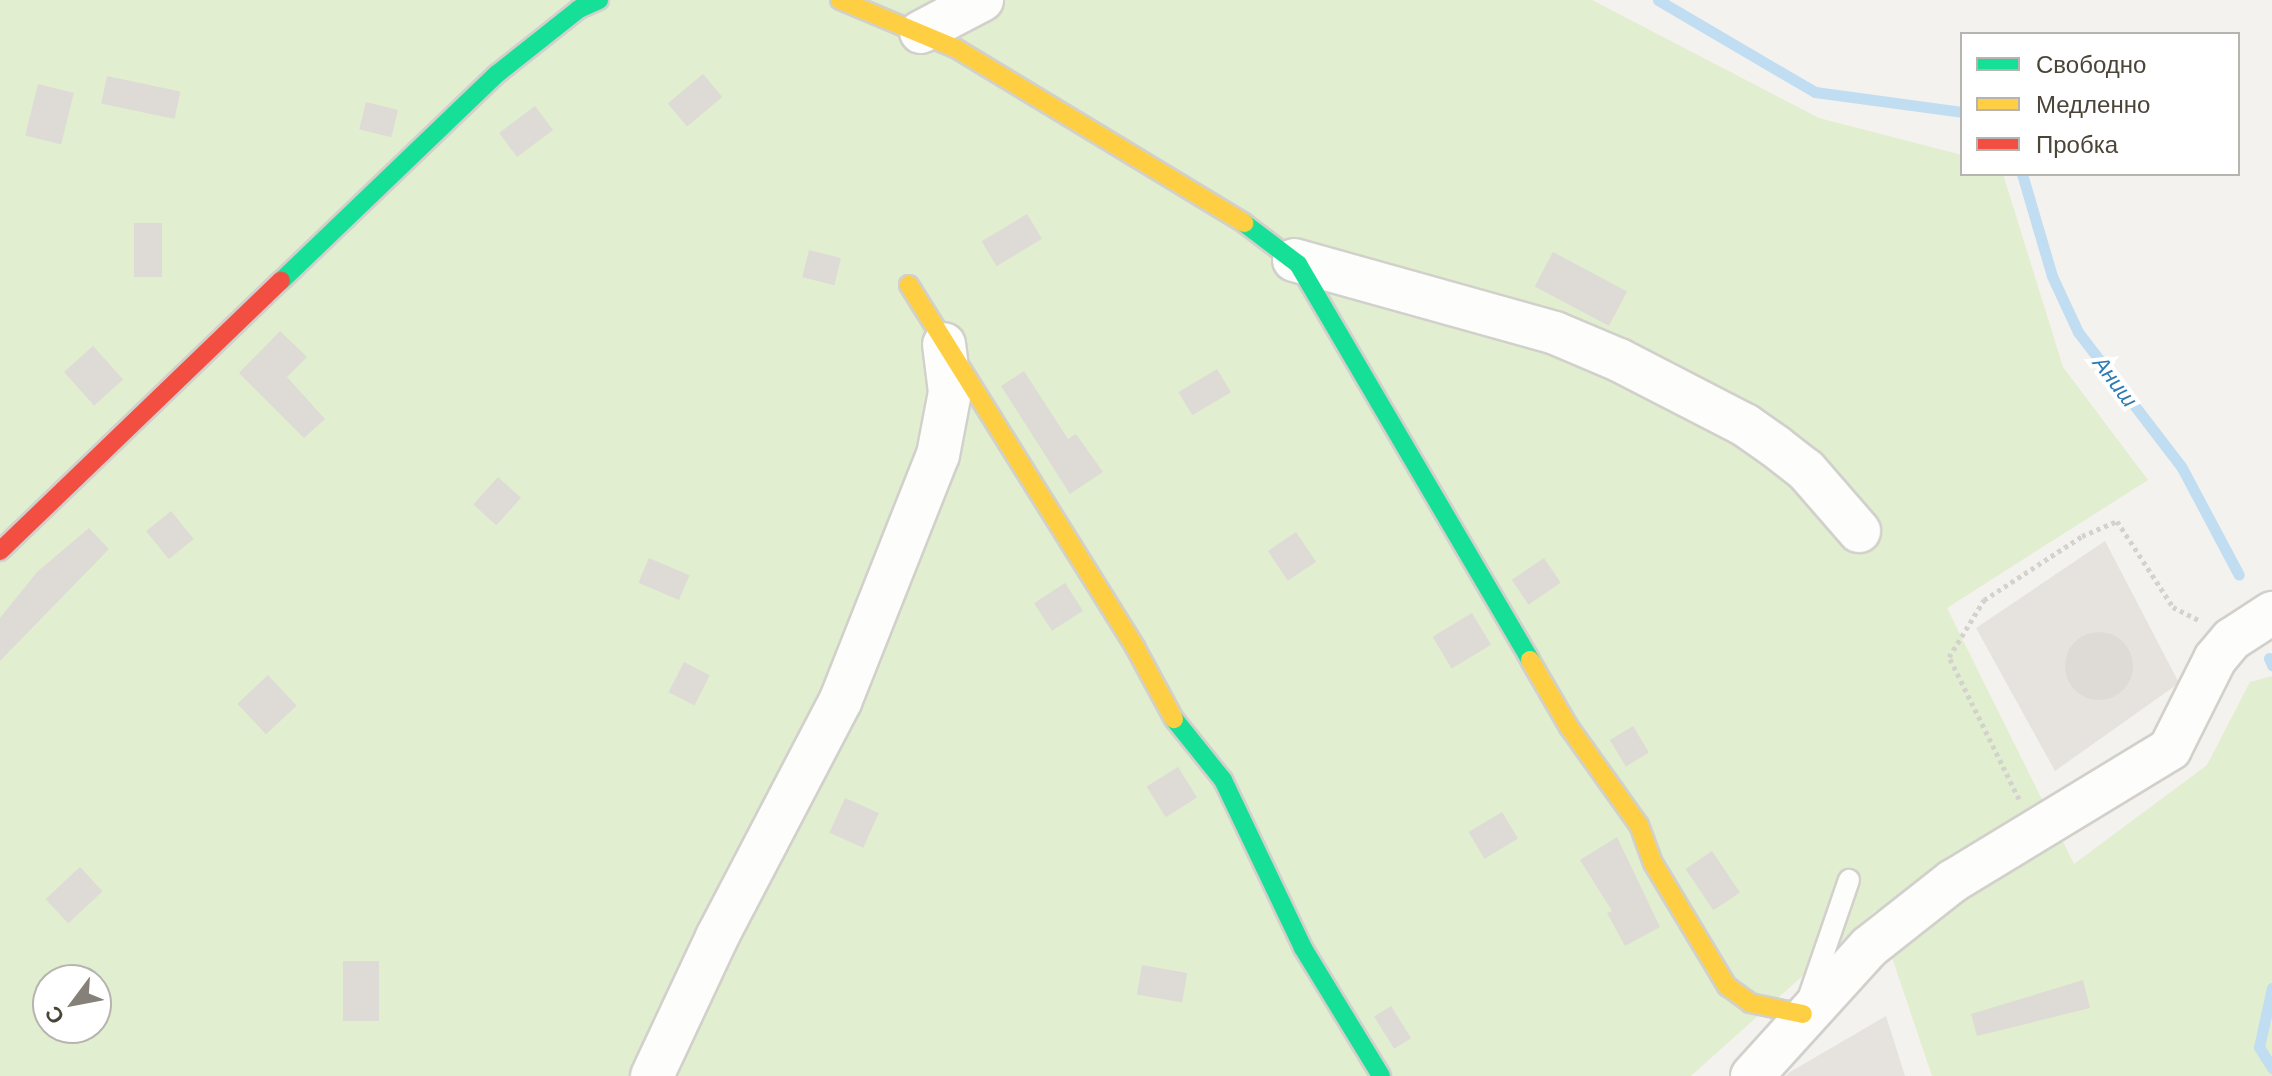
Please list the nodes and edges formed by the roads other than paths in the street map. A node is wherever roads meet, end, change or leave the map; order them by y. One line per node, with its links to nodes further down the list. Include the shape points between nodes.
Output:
1 (599, 0): 9 (street, via 579,9 497,74)
2 (840, 0): 4 (street)
3 (982, 0): 4 (street)
4 (921, 32): 5 (street, via 1256,231)
5 (1294, 260): 8 (street, via 1555,333 1619,360 1775,446 1806,470); 12 (street, via 1319,293 1569,727 1639,825 1653,863 1701,950 1727,986 1750,1003)
6 (909, 285): 7 (street)
7 (944, 344): 13 (street, via 950,392 938,455 840,702 717,937); 14 (street, via 1135,647 1171,715 1223,780 1303,948)
8 (1859, 531)
9 (0, 551)
10 (2272, 613): 12 (street, via 2232,639 2215,659 2170,749 1953,881 1881,937)
11 (1849, 880): 12 (lane)
12 (1803, 1014): 15 (street)
13 (652, 1076)
14 (1381, 1076)
15 (1752, 1076)

